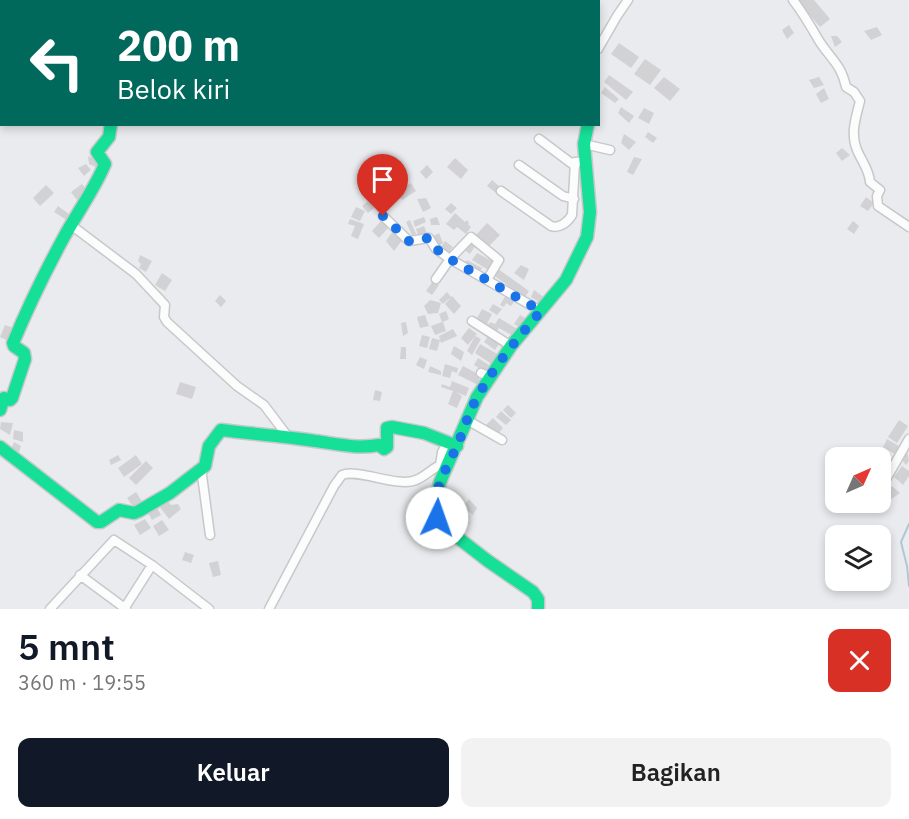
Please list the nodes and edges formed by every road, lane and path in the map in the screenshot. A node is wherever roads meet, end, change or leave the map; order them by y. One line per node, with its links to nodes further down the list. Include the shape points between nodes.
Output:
1 (628, 0): 3 (street)
2 (793, 0): 15 (street, via 842,69 846,87 860,101 855,119 856,150 869,172 870,182 880,190 878,206)
3 (600, 46)
4 (111, 126): 14 (street, via 109,137 97,152 105,165)
5 (588, 126): 7 (street)
6 (538, 139): 9 (street)
7 (584, 144): 8 (street); 9 (street)
8 (610, 150)
9 (580, 164): 12 (street); 19 (street, via 590,212 587,237 566,280)
10 (519, 165): 12 (street, via 563,196)
11 (501, 191): 12 (street, via 555,228 573,215)
12 (574, 199)
13 (383, 216): 16 (street, via 409,241 429,238)
14 (71, 225): 22 (street, via 36,289 13,343 25,358 12,398 4,398); 24 (street, via 138,276 165,305 167,322 236,385 266,406)
15 (909, 227)
16 (450, 259): 17 (street); 18 (street); 18 (street, via 472,237 499,260)
17 (436, 279)
18 (487, 280): 19 (street)
19 (541, 311): 21 (street)
20 (472, 321): 21 (street)
21 (511, 346): 23 (street, via 486,375)
22 (0, 410)
23 (467, 420): 26 (street); 27 (street)
24 (289, 438): 27 (street, via 346,447 379,445 384,449 386,430 392,427); 29 (street, via 221,430)
25 (909, 439): 30 (street)
26 (502, 440)
27 (452, 445): 37 (street, via 442,453 440,465 415,481 342,475); 38 (street, via 434,508 437,518 488,561 526,585 538,599)
28 (0, 447): 29 (street, via 97,522 119,510 134,513 155,504)
29 (201, 468): 31 (street)
30 (891, 470)
31 (210, 535)
32 (152, 565): 33 (street, via 114,540); 35 (street); 36 (street)
33 (80, 575): 34 (street); 35 (street)
34 (50, 609)
35 (125, 609)
36 (209, 609)
37 (269, 609)
38 (538, 609)

